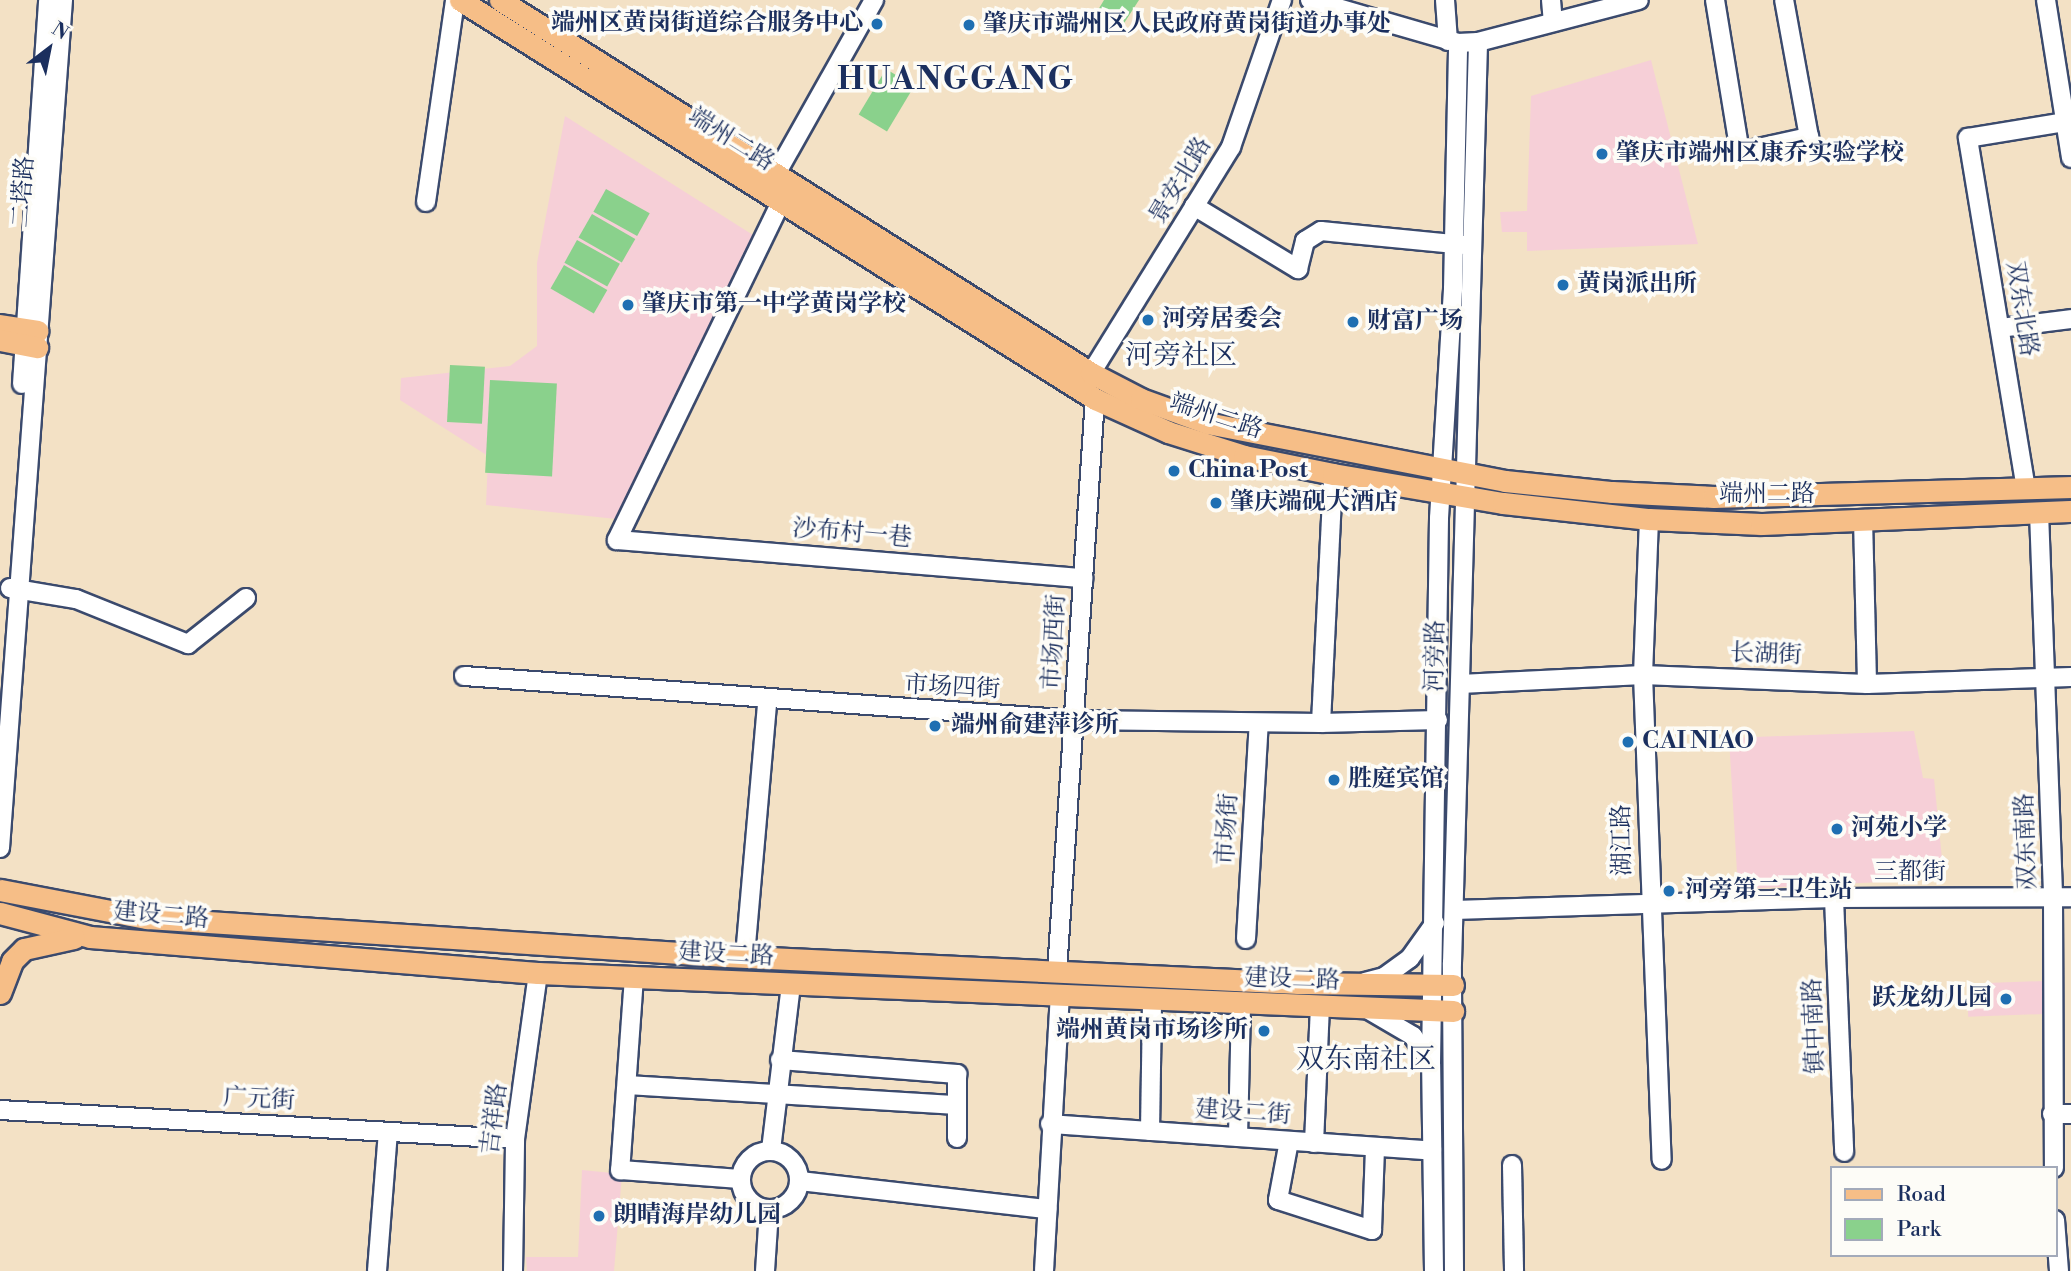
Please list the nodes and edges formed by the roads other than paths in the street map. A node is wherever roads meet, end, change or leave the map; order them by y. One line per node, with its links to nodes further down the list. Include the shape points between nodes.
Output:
1 (48, 0): 28 (street, 二塔路)
2 (63, 0): 28 (street, 二塔路)
3 (458, 0): 20 (street); 21 (main road, 端州二路)
4 (499, 0): 19 (main road, 端州二路)
5 (873, 0): 19 (street)
6 (1282, 0): 22 (street, 景安北路, via 1231,147)
7 (1310, 0): 15 (street)
8 (1445, 0): 15 (street, 河旁路)
9 (1551, 0): 14 (street)
10 (1639, 0): 14 (street)
11 (1715, 0): 12 (street, via 1740,152 1809,137)
12 (1784, 0)
13 (2046, 0): 17 (street)
14 (1553, 22): 16 (street)
15 (1453, 42): 16 (street); 23 (street, 河旁路)
16 (1478, 42): 24 (street, 河旁路)
17 (2068, 121): 18 (street); 27 (street, 双东北路, via 1968,138)
18 (2071, 158)
19 (776, 174): 30 (main road, 端州二路)
20 (426, 202)
21 (781, 202): 31 (main road, 端州二路); 47 (street, 沙布村一巷, via 617,540)
22 (1194, 206): 23 (street, via 1298,269 1305,241 1321,231); 30 (street, 景安北路)
23 (1454, 244): 24 (street); 33 (street, 河旁路)
24 (1475, 246): 34 (street, 河旁路)
25 (2071, 319): 27 (street)
26 (0, 325): 28 (main road)
27 (2000, 328): 39 (street, 双东北路)
28 (31, 338): 29 (main road); 48 (street, 二塔路)
29 (0, 340)
30 (1091, 373): 32 (main road, 端州二路, via 1141,399 1207,423)
31 (1095, 399): 35 (main road, 端州二路, via 1168,432 1232,452); 47 (street, 市场西街)
32 (1375, 456): 33 (main road, 端州二路); 36 (main road)
33 (1440, 469): 34 (main road, 端州二路); 40 (street, 河旁路)
34 (1465, 473): 37 (main road, 端州二路); 41 (street, 河旁路)
35 (1333, 474): 36 (main road, 端州二路); 61 (street)
36 (1370, 480): 40 (main road, 端州二路)
37 (1505, 481): 39 (main road, 端州二路, via 1714,497); 42 (main road)
38 (2071, 487): 39 (main road, 端州二路)
39 (2026, 489)
40 (1440, 492): 41 (main road, 端州二路); 59 (street, 河旁路)
41 (1464, 496): 42 (main road, 端州二路); 54 (street, 河旁路)
42 (1503, 503): 45 (main road, 端州二路)
43 (2071, 511): 44 (main road, 端州二路)
44 (2039, 512): 46 (main road, 端州二路); 52 (street, 双东南路)
45 (1649, 519): 46 (main road, 端州二路, via 1761,524); 50 (street, 湖江路)
46 (1863, 519): 55 (street)
47 (1083, 578): 58 (street, 市场西街)
48 (14, 589): 49 (street, via 76,598 188,644); 57 (street, 二塔路); 62 (street, 二塔路)
49 (246, 598)
50 (1643, 674): 54 (street, 长湖街); 55 (street, 长湖街); 66 (street, 湖江路)
51 (464, 676): 56 (street, 市场四街)
52 (2046, 677): 53 (street, 长湖街); 55 (street, 长湖街); 64 (street, 双东南路)
53 (2071, 677)
54 (1460, 684): 67 (street, 河旁路)
55 (1867, 684)
56 (767, 702): 58 (street, 市场四街); 74 (street)
57 (0, 715)
58 (1076, 720): 60 (street, 市场四街); 75 (street, 市场西街)
59 (1438, 720): 61 (street, 市场四街); 70 (street, 河旁路)
60 (1259, 723): 61 (street, 市场四街); 72 (street, 市场街)
61 (1321, 723)
62 (0, 848)
63 (0, 890): 69 (main road, 建设二路)
64 (2062, 897): 65 (street, 三都街); 96 (street, 双东南路)
65 (1834, 898): 66 (street, 三都街); 109 (street, 镇中南路)
66 (1649, 904): 67 (street, 三都街); 110 (street, 湖江路)
67 (1454, 911): 81 (street, 河旁路)
68 (0, 913): 71 (main road, 建设二路)
69 (147, 918): 73 (main road, via 141,924); 74 (main road, 建设二路)
70 (1437, 920): 78 (street, via 1410,958 1384,977); 81 (street, 河旁路)
71 (90, 937): 73 (main road, 建设二路); 82 (main road, via 52,939 24,949 12,961)
72 (1247, 939)
73 (142, 941): 76 (main road, 建设二路)
74 (745, 957): 75 (main road, 建设二路)
75 (1057, 971): 79 (main road, 建设二路)
76 (538, 973): 77 (main road, 建设二路); 103 (street, 吉祥路)
77 (634, 977): 80 (main road, 建设二路); 92 (street)
78 (1362, 982): 79 (main road, 建设二路); 81 (main road, 建设二路)
79 (1298, 983): 86 (main road)
80 (791, 985): 83 (main road, 建设二路); 90 (street)
81 (1444, 985): 89 (street, 河旁路)
82 (0, 993)
83 (1060, 996): 84 (main road, 建设二路); 98 (street)
84 (1153, 1000): 85 (main road, 建设二路); 99 (street)
85 (1241, 1004): 86 (main road, 建设二路); 101 (street)
86 (1298, 1006): 87 (main road, 建设二路)
87 (1320, 1007): 88 (main road, 建设二路); 105 (street)
88 (1367, 1009): 89 (main road, 建设二路); 91 (street, via 1413,1036)
89 (1443, 1011): 91 (street, 河旁路); 123 (street, 河旁路)
90 (780, 1060): 93 (street); 94 (street, via 957,1074)
91 (1432, 1064): 108 (street, 河旁路)
92 (628, 1085): 93 (street); 113 (street, via 620,1170)
93 (775, 1094): 94 (street); 107 (street)
94 (956, 1105): 102 (street)
95 (0, 1110): 100 (street, 广元街)
96 (2052, 1114): 97 (street); 112 (street, 双东南路)
97 (2071, 1114)
98 (1050, 1124): 99 (street, 建设二街); 115 (street)
99 (1150, 1131): 101 (street, 建设二街)
100 (388, 1132): 103 (street, 广元街); 118 (street)
101 (1238, 1137): 104 (street, 建设二街)
102 (957, 1138)
103 (515, 1139): 119 (street, 吉祥路)
104 (1289, 1141): 105 (street, 建设二街); 106 (street, via 1278,1200 1372,1230)
105 (1314, 1143): 106 (street, 建设二街)
106 (1375, 1147): 108 (street, 建设二街)
107 (771, 1150): 113 (street, via 751,1157); 114 (street, via 795,1164)
108 (1432, 1151): 122 (street, 河旁路)
109 (1844, 1152)
110 (1662, 1160)
111 (1512, 1165): 124 (street)
112 (2054, 1166)
113 (741, 1179): 116 (street, via 750,1202)
114 (800, 1181): 115 (street); 116 (street, via 786,1205)
115 (1047, 1209): 121 (street)
116 (769, 1210): 120 (street)
117 (2057, 1246): 125 (street)
118 (377, 1271)
119 (513, 1271)
120 (765, 1271)
121 (1044, 1271)
122 (1434, 1271)
123 (1454, 1271)
124 (1514, 1271)
125 (2059, 1271)

